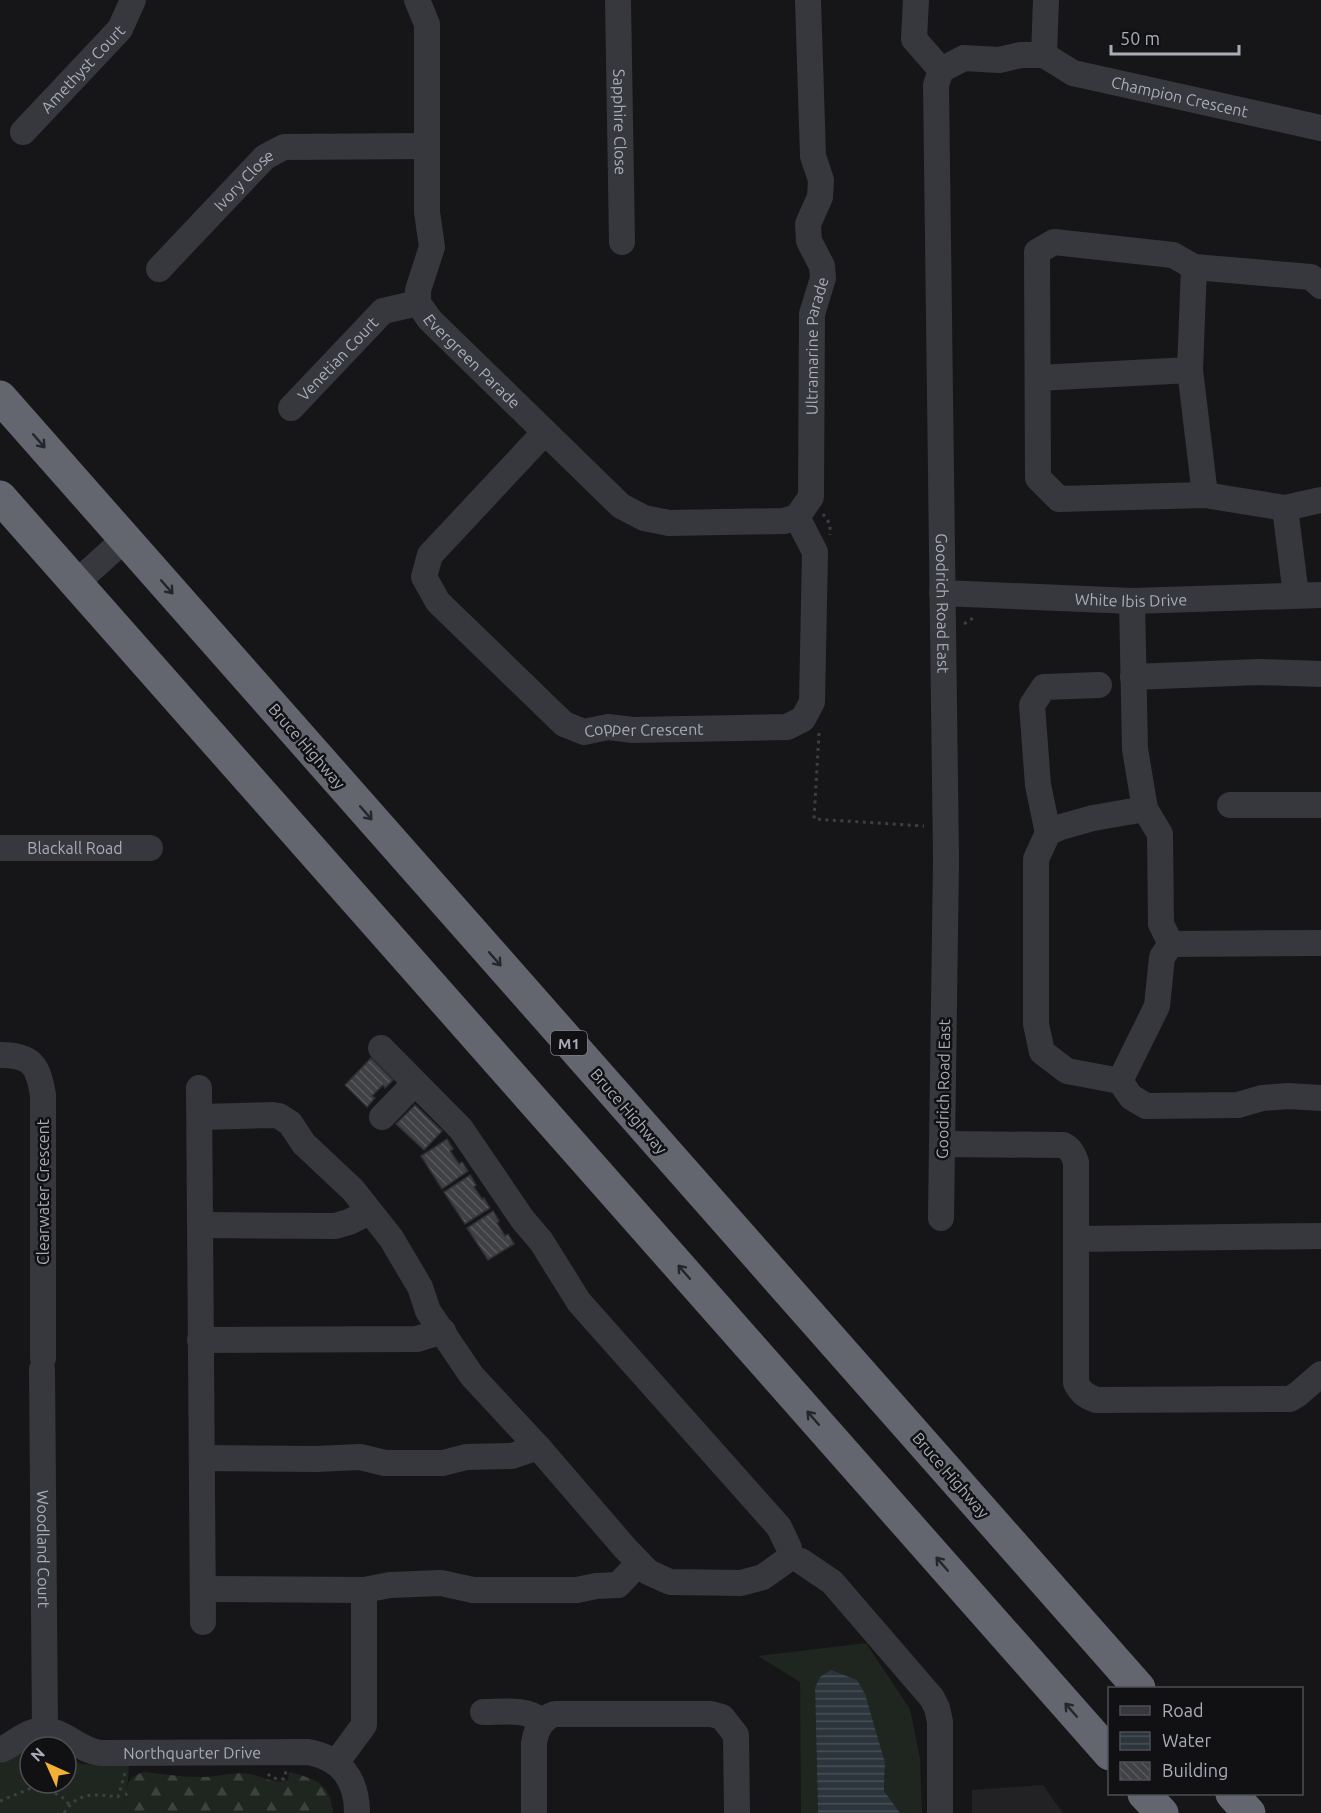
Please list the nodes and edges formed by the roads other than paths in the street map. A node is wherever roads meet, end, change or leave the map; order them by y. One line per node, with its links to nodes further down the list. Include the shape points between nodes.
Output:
1 (133, 0): 10 (street, Amethyst Court, via 120,29)
2 (618, 0): 12 (street, Sapphire Close)
3 (808, 0): 25 (street, Ultramarine Parade, via 813,156 820,197 808,224 809,241 822,266 823,278 812,314)
4 (916, 0): 8 (street, via 914,39)
5 (1046, 0): 7 (street)
6 (420, 1): 11 (street, Evergreen Parade, via 427,24)
7 (1044, 55): 8 (street, via 999,60 964,58); 9 (street, Champion Crescent, via 1073,73)
8 (941, 70): 29 (street, Goodrich Road East, via 936,85)
9 (1321, 128)
10 (23, 132)
11 (427, 146): 14 (street, Ivory Close, via 284,147 265,157); 16 (street, Evergreen Parade, via 427,212 432,247 418,290)
12 (622, 242)
13 (1194, 267): 15 (street, via 1311,277); 17 (street); 18 (street, via 1173,255 1054,242 1037,252)
14 (159, 269)
15 (1321, 286)
16 (418, 303): 20 (street, Venetian Court, via 383,311); 21 (street, Evergreen Parade, via 430,320)
17 (1190, 370): 18 (street); 22 (street)
18 (1038, 378): 22 (street, via 1038,478 1059,499)
19 (0, 397): 27 (highway, Bruce Highway / M1, one-way to 27)
20 (291, 408)
21 (545, 432): 25 (street, Evergreen Parade, via 621,506 644,518 669,523 784,521); 25 (street, Copper Crescent, via 430,555 424,578 438,602 564,724 584,732 608,727 787,727 803,719 812,702 816,552)
22 (1205, 495): 26 (street)
23 (0, 497): 28 (highway)
24 (1321, 500): 26 (street)
25 (804, 507)
26 (1285, 508): 31 (street)
27 (125, 539): 28 (street); 69 (highway, Bruce Highway / M1, one-way to 69)
28 (76, 583): 74 (highway, one-way to 28)
29 (942, 593): 32 (street, White Ibis Drive); 52 (street, Goodrich Road East)
30 (1321, 595): 31 (street, White Ibis Drive)
31 (1296, 596): 32 (street, White Ibis Drive)
32 (1132, 601): 34 (street)
33 (1321, 674): 34 (street)
34 (1133, 677): 38 (street, via 1136,749)
35 (1099, 685): 39 (street, via 1044,687 1032,705 1038,785)
36 (1230, 805): 37 (street)
37 (1321, 805)
38 (1145, 809): 39 (street, via 1093,818); 43 (street, via 1160,834 1161,924)
39 (1048, 833): 46 (street, via 1036,859 1036,1024 1042,1052 1066,1071)
40 (0, 848): 41 (street, Blackall Road)
41 (150, 848)
42 (1321, 943): 43 (street)
43 (1171, 944): 46 (street, via 1162,957 1157,1006)
44 (381, 1048): 47 (street)
45 (0, 1054): 60 (street, Clearwater Crescent, via 23,1056 31,1061 43,1095)
46 (1120, 1081): 49 (street, via 1131,1097 1146,1106 1238,1105 1288,1096)
47 (415, 1083): 51 (street); 64 (street, via 472,1143 523,1220 541,1240 579,1302 772,1519 785,1537)
48 (200, 1088): 50 (street)
49 (1321, 1098)
50 (200, 1117): 53 (street, via 273,1115 285,1119); 55 (street)
51 (382, 1117)
52 (942, 1144): 54 (street, Goodrich Road East); 57 (street, via 1069,1148 1076,1162)
53 (369, 1212): 55 (street, via 335,1226); 58 (street, via 405,1259 428,1311)
54 (941, 1218)
55 (201, 1225): 59 (street)
56 (1321, 1236): 57 (street)
57 (1076, 1239): 61 (street, via 1076,1383 1086,1396 1096,1400 1290,1399)
58 (443, 1331): 59 (street, via 417,1339); 62 (street, via 472,1376)
59 (200, 1340): 63 (street)
60 (43, 1364): 72 (street, Woodland Court)
61 (1321, 1374)
62 (538, 1447): 63 (street, via 512,1456 466,1456 443,1463 385,1463 360,1457); 65 (street)
63 (202, 1458): 66 (street)
64 (791, 1557): 65 (street, via 763,1576 741,1583 670,1582); 81 (street, via 832,1582 924,1686 937,1708)
65 (639, 1563): 67 (street, via 618,1585 577,1590 473,1590 441,1583)
66 (203, 1589): 67 (street); 68 (street)
67 (364, 1590): 75 (street, via 364,1725)
68 (203, 1622)
69 (1137, 1687)
70 (483, 1712): 71 (street, via 526,1713)
71 (542, 1721): 79 (street, via 534,1743); 80 (street, via 555,1714 722,1717 736,1735)
72 (45, 1730): 73 (street, via 26,1734); 75 (street, Northquarter Drive, via 59,1732 93,1752 129,1763 298,1751 329,1757)
73 (0, 1750)
74 (1108, 1752)
75 (336, 1763): 78 (street, via 352,1783)
76 (1145, 1795): 82 (highway)
77 (1233, 1795): 83 (highway)
78 (357, 1813)
79 (534, 1813)
80 (737, 1813)
81 (940, 1813)
82 (1162, 1813)
83 (1249, 1813)

